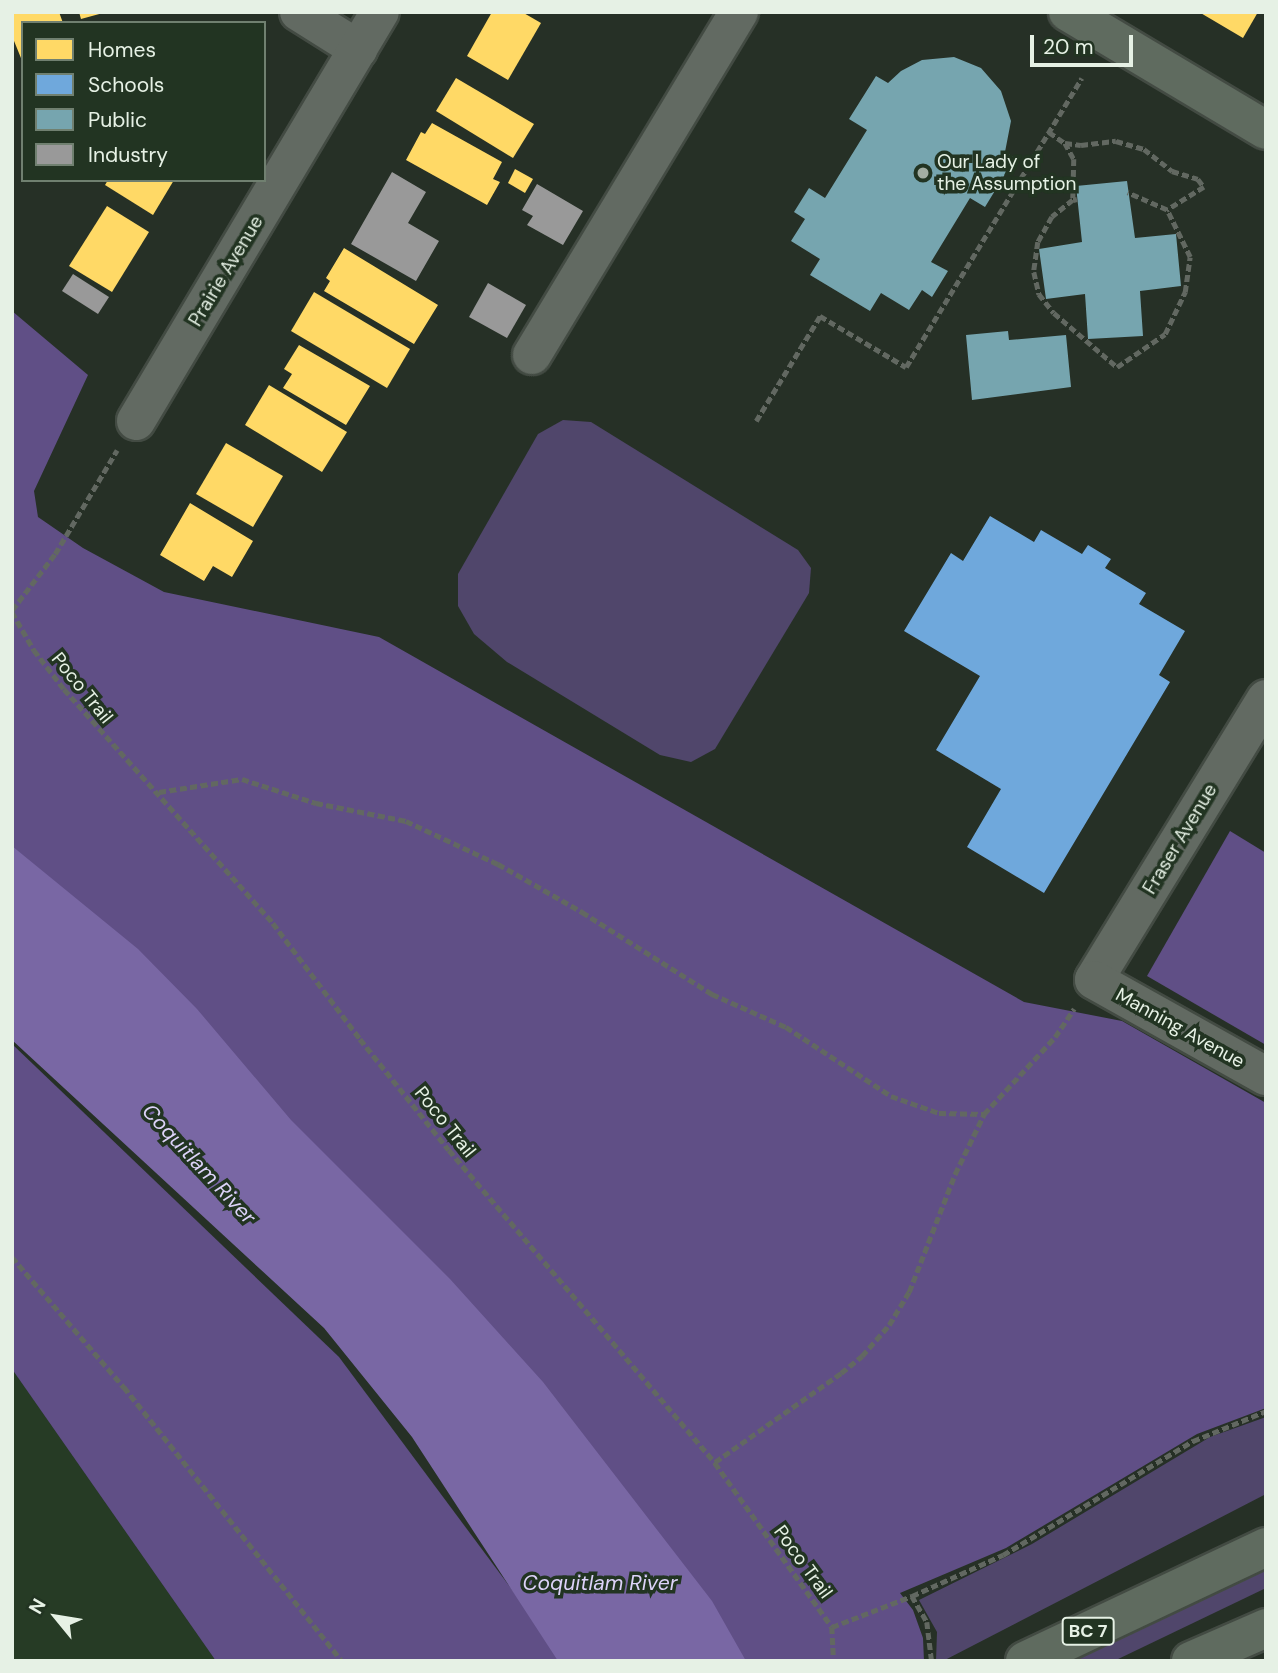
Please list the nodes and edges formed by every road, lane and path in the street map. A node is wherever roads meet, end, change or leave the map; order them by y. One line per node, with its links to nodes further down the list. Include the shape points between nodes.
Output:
1 (299, 12): 5 (street)
2 (380, 12): 5 (street, Prairie Avenue)
3 (739, 12): 12 (street)
4 (1080, 15): 7 (main road)
5 (359, 49): 13 (street, Prairie Avenue)
6 (1082, 78): 8 (path)
7 (1266, 130)
8 (1049, 132): 9 (path); 14 (path, via 906,367 820,316)
9 (1065, 143): 11 (path, via 1116,141 1144,149 1172,171 1198,179 1204,187); 11 (path, via 1074,159 1075,200 1052,216 1038,242 1034,272 1040,294 1054,313 1117,367 1165,334 1185,292 1190,257)
10 (1128, 192): 11 (path)
11 (1167, 210)
12 (531, 355)
13 (136, 421): 15 (path, via 55,554)
14 (756, 421)
15 (12, 611): 17 (path, Poco Trail, via 64,690)
16 (1266, 699): 18 (street, Fraser Avenue)
17 (158, 792): 20 (path, via 242,779 316,803 406,821 498,864 712,994 786,1027 891,1096 939,1113); 23 (path, Poco Trail, via 273,923 449,1150)
18 (1094, 980): 19 (street, Manning Avenue); 20 (path, via 1055,1037)
19 (1266, 1076)
20 (984, 1114): 23 (path, via 955,1174 909,1293 889,1325 841,1373)
21 (12, 1257): 28 (path, via 124,1387)
22 (1266, 1411): 25 (path, via 1193,1441 1003,1555)
23 (715, 1463): 26 (path, Poco Trail)
24 (1266, 1547): 31 (main road, BC 7)
25 (912, 1596): 26 (path); 30 (path, via 927,1622)
26 (832, 1627): 29 (path, Poco Trail)
27 (1266, 1628): 32 (main road)
28 (342, 1661)
29 (834, 1661)
30 (932, 1661)
31 (1025, 1661)
32 (1191, 1661)

